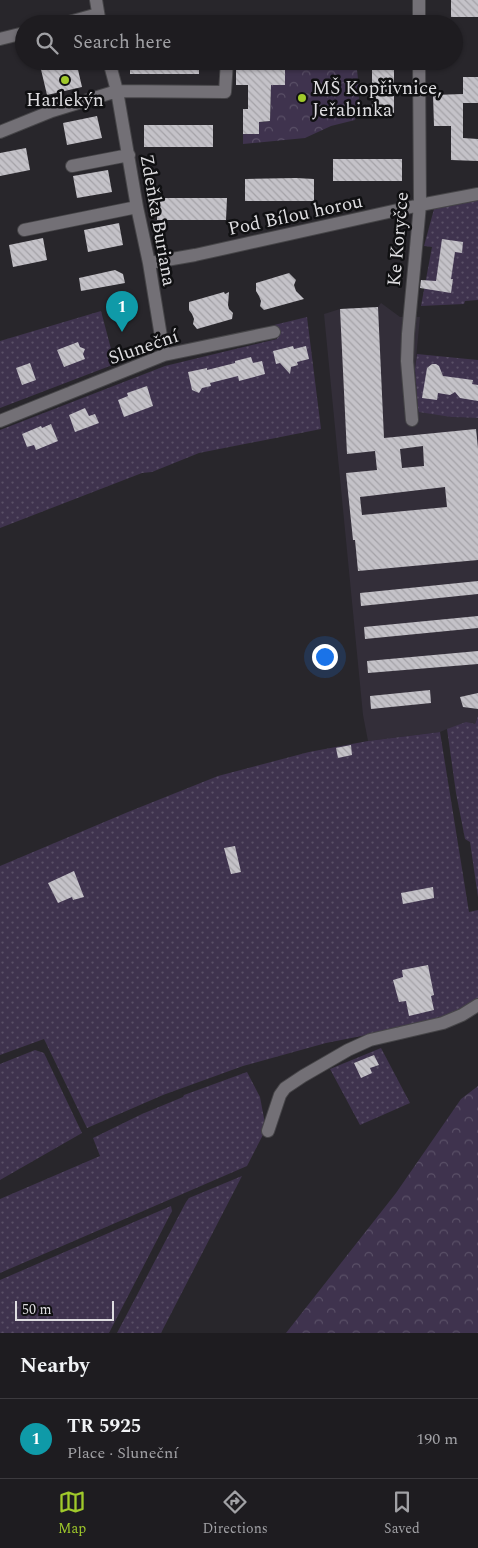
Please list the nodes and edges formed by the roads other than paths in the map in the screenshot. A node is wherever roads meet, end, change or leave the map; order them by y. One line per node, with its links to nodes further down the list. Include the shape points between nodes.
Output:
1 (96, 0): 3 (street)
2 (419, 0): 4 (street)
3 (98, 15)
4 (419, 15)
5 (15, 35): 6 (street)
6 (0, 39)
7 (112, 70): 10 (street, Zdeňka Buriana)
8 (226, 70): 10 (street, via 225,92)
9 (419, 70): 15 (street, Ke Koryčce)
10 (117, 91): 11 (street, via 52,111); 12 (street, Zdeňka Buriana)
11 (0, 132)
12 (129, 155): 13 (street); 16 (street, Zdeňka Buriana)
13 (72, 166)
14 (478, 194): 15 (street, Pod Bílou horou)
15 (420, 205): 18 (street, Pod Bílou horou); 21 (street, Ke Koryčce, via 408,334)
16 (137, 207): 17 (street); 18 (street, Zdeňka Buriana)
17 (24, 230)
18 (149, 263): 20 (street, Zdeňka Buriana)
19 (274, 332): 20 (street, Sluneční)
20 (164, 355): 22 (street, Sluneční)
21 (412, 420)
22 (0, 421)
23 (478, 1005): 24 (street, via 443,1023 370,1040 303,1076 280,1095)
24 (268, 1131)

